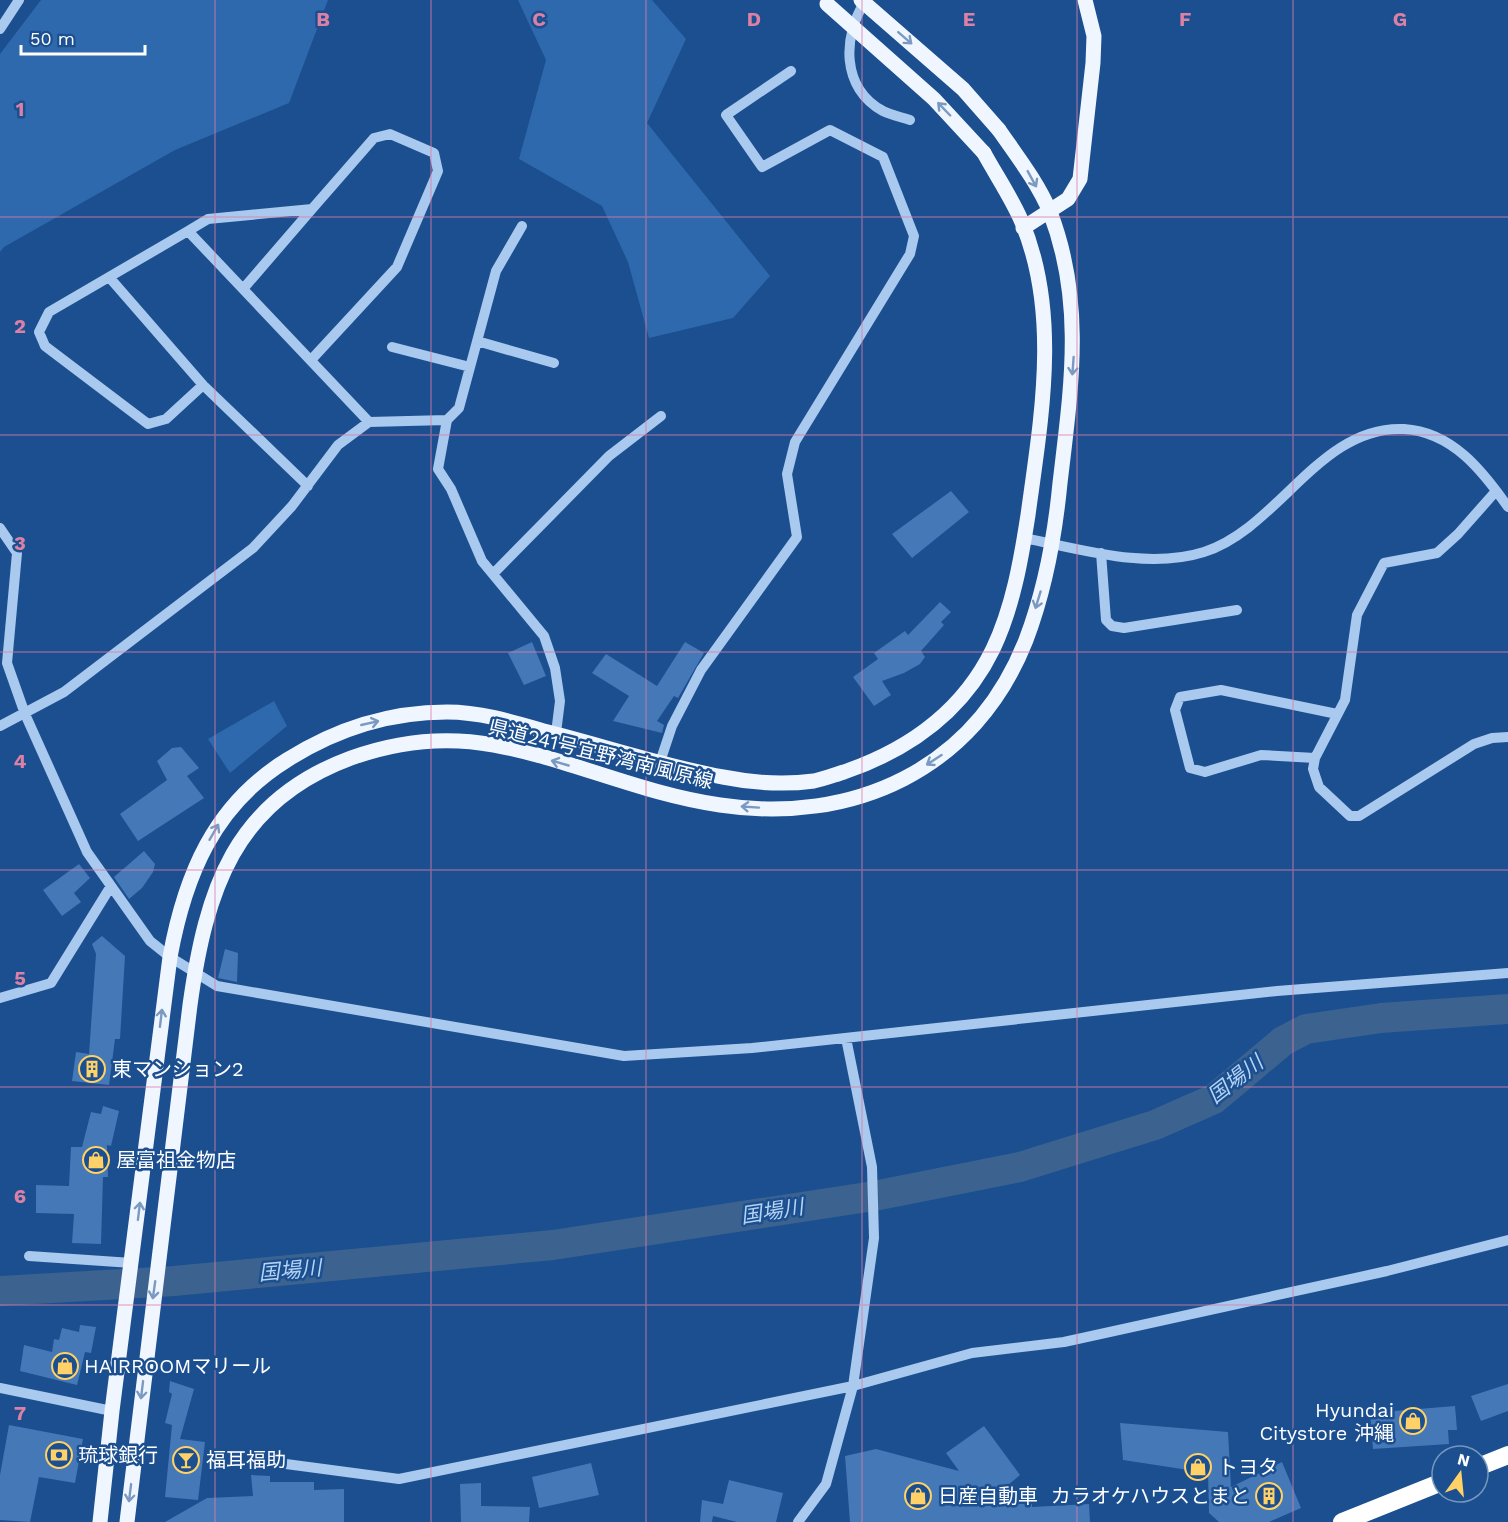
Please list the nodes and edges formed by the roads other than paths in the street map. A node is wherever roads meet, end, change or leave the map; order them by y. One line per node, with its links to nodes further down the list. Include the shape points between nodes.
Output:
1 (19, 0): 6 (street)
2 (861, 0): 10 (main road, 県道241号宜野湾南風原線, one-way to 10, bridge, via 963,89 999,130)
3 (866, 0): 8 (street, via 852,32 848,59 854,81 866,98 883,111)
4 (1085, 0): 10 (main road, via 1094,36 1094,63 1080,179 1068,199)
5 (825, 2): 12 (main road, 県道241号宜野湾南風原線, one-way to 5, bridge, via 984,153 934,99)
6 (0, 29)
7 (791, 71): 40 (street, via 726,115 762,167 830,130 883,157 914,236 910,254 795,442 787,474 797,537 701,670 672,726)
8 (910, 120)
9 (312, 209): 13 (street, via 208,219); 15 (street); 18 (street, via 374,138 390,134 434,153 438,171 397,267)
10 (1049, 211): 12 (main road); 30 (main road, 県道241号宜野湾南風原線, one-way to 30, via 1070,285 1074,341)
11 (522, 226): 16 (street, via 496,271)
12 (1023, 228): 29 (main road, 県道241号宜野湾南風原線, via 1036,268 1045,323 1044,368)
13 (188, 231): 14 (street); 15 (street)
14 (109, 277): 21 (street); 21 (street, via 49,312 39,332 45,346 148,424 166,419)
15 (243, 289): 18 (street)
16 (477, 340): 19 (street); 20 (street)
17 (392, 347): 20 (street)
18 (310, 360): 24 (street)
19 (554, 363)
20 (470, 367): 23 (street, via 459,408)
21 (203, 385): 25 (street)
22 (661, 416): 32 (street, via 609,456)
23 (447, 420): 24 (street); 32 (street, via 438,469 451,489 482,561)
24 (369, 422): 25 (street, via 338,445)
25 (308, 486): 34 (street, via 254,548 64,692)
26 (1497, 491): 27 (street); 31 (street, via 1471,461 1434,435 1384,430 1351,439 1248,531 1227,543 1202,553 1170,557); 35 (street, via 1437,552 1384,563 1357,615 1345,700)
27 (1508, 507)
28 (0, 528): 34 (street, via 17,553 8,663)
29 (1024, 538): 30 (street); 40 (main road, 県道241号宜野湾南風原線, via 1016,583 993,650 945,715 904,747 817,781 770,784)
30 (1051, 543): 31 (street); 43 (main road, 県道241号宜野湾南風原線, one-way to 43, via 1026,641 1002,687 974,725 944,754 870,795 817,807 720,805 661,793 493,745 432,740 376,750 308,777 274,801 248,830 226,865 212,898)
31 (1101, 553): 33 (street, via 1106,620 1112,626 1124,628)
32 (493, 574): 37 (street, via 544,636 555,668 560,701)
33 (1237, 610)
34 (25, 714): 36 (street); 41 (street, via 87,852)
35 (1337, 714): 39 (street); 39 (street, via 1221,690 1180,696 1175,710 1190,768 1205,772 1261,755)
36 (0, 726)
37 (556, 734): 40 (main road, 県道241号宜野湾南風原線); 42 (main road, 県道241号宜野湾南風原線, one-way to 37, via 196,862 218,823 245,791 310,745 354,726 400,715 449,712 497,718)
38 (1508, 737): 39 (street, via 1474,744 1359,816 1350,816 1319,787 1314,778)
39 (1315, 758)
40 (660, 762)
41 (111, 886): 42 (street, via 150,941); 45 (street, via 51,983)
42 (170, 957): 43 (street); 49 (main road, 県道241号宜野湾南風原線, one-way to 42)
43 (194, 972): 46 (street, via 217,986 624,1056); 58 (main road, 県道241号宜野湾南風原線, one-way to 58)
44 (1508, 973): 46 (street, via 1277,991)
45 (0, 998)
46 (846, 1038): 50 (street, via 872,1167 874,1239)
47 (1508, 1240): 50 (street, via 1387,1271 1064,1342 972,1353)
48 (29, 1256): 49 (street)
49 (132, 1266): 52 (main road, 県道241号宜野湾南風原線)
50 (853, 1386): 54 (street, via 399,1479); 59 (street, via 826,1484)
51 (0, 1388): 52 (street)
52 (111, 1411): 57 (main road, 県道241号宜野湾南風原線)
53 (1508, 1455): 55 (highway)
54 (271, 1462)
55 (1490, 1462)
56 (1430, 1487): 60 (highway)
57 (100, 1522)
58 (127, 1522)
59 (798, 1522)
60 (1342, 1522)

